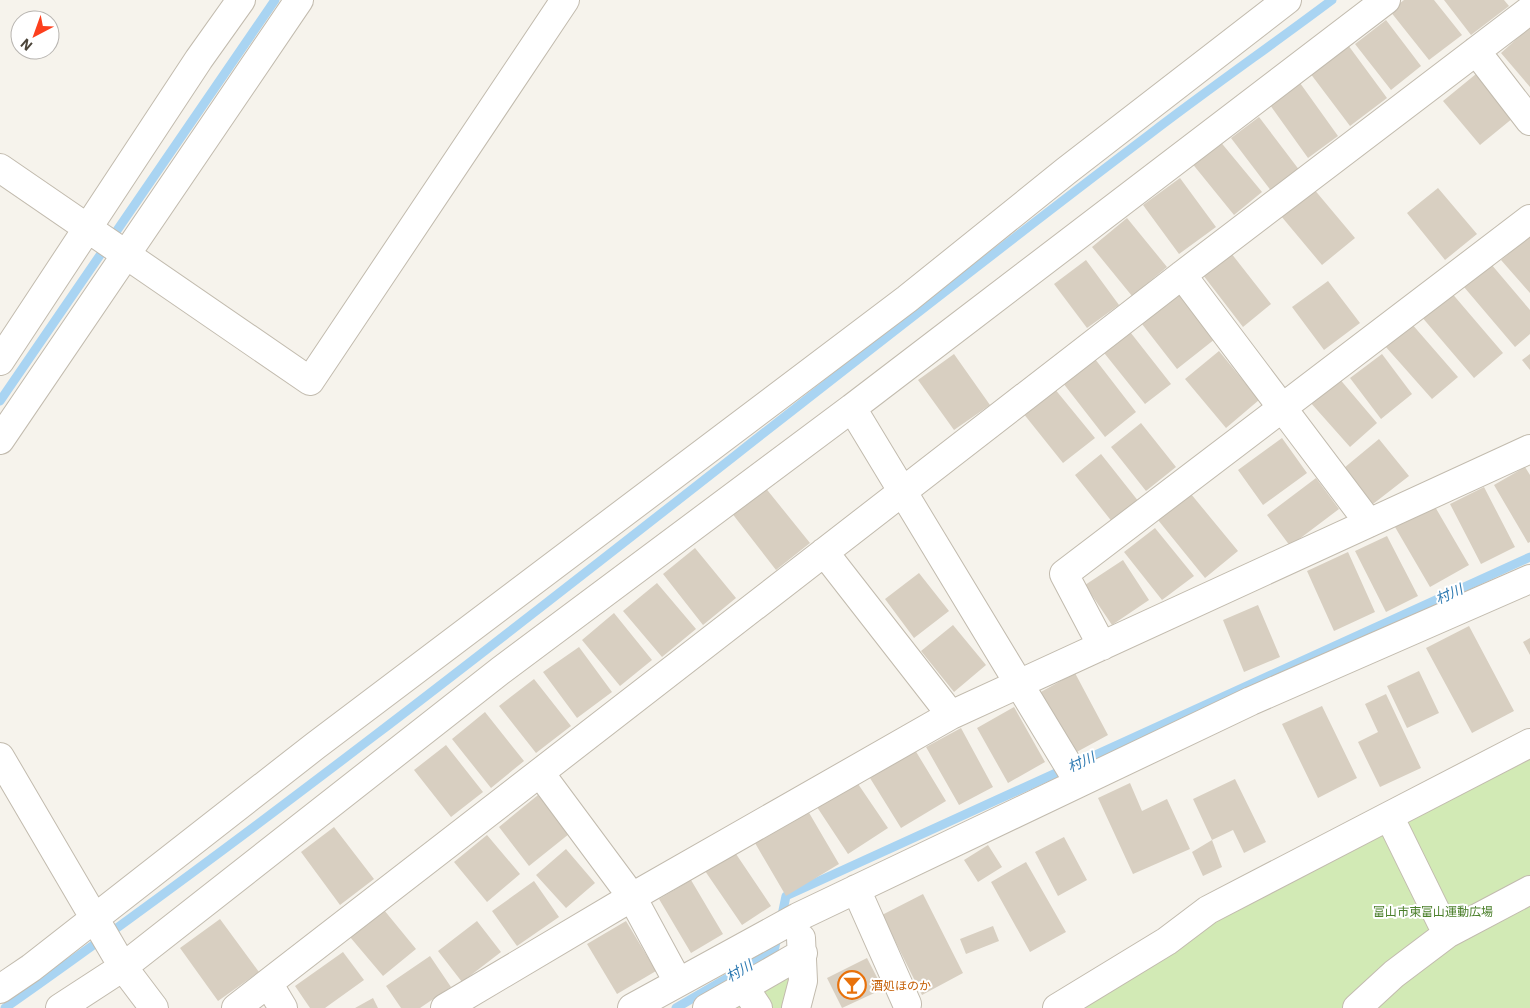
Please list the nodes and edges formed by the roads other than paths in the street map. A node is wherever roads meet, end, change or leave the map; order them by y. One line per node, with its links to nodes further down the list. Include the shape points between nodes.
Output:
1 (241, 0): 11 (street)
2 (299, 0): 12 (street)
3 (565, 0): 12 (street, via 310,381)
4 (1287, 0): 35 (street, via 907,299 315,746)
5 (1386, 0): 15 (street)
6 (1530, 10): 7 (street)
7 (1476, 51): 8 (street); 13 (street)
8 (1530, 121)
9 (0, 168): 11 (street)
10 (1530, 219): 16 (street)
11 (90, 230): 12 (street); 14 (street)
12 (124, 254): 17 (street)
13 (1182, 275): 16 (street); 19 (street)
14 (0, 361)
15 (852, 408): 19 (street); 38 (street, via 500,671)
16 (1282, 408): 20 (street); 23 (street, via 1064,574)
17 (0, 440)
18 (1530, 449): 20 (street)
19 (902, 492): 21 (street); 24 (street)
20 (1369, 523): 23 (street)
21 (824, 552): 25 (street); 28 (street)
22 (1530, 578): 29 (street, via 1251,701)
23 (1102, 646): 24 (street)
24 (1019, 684): 25 (street); 29 (street)
25 (951, 715): 33 (street)
26 (1530, 743): 30 (street)
27 (0, 757): 35 (street)
28 (540, 773): 33 (street); 41 (street)
29 (1079, 783): 31 (street)
30 (1389, 816): 36 (street); 52 (street, via 1208,910 1167,941)
31 (856, 889): 34 (street); 43 (street)
32 (1530, 890): 36 (street)
33 (632, 897): 40 (street); 48 (street)
34 (798, 916): 37 (street); 40 (street)
35 (94, 918): 38 (street); 39 (street)
36 (1447, 934): 53 (street, via 1394,974)
37 (803, 953): 42 (street); 51 (street, via 803,981)
38 (123, 966): 44 (street); 45 (street)
39 (3, 980)
40 (678, 982): 49 (street)
41 (268, 983): 46 (street); 47 (street)
42 (751, 997): 50 (street)
43 (907, 1004)
44 (60, 1008)
45 (154, 1008)
46 (236, 1008)
47 (283, 1008)
48 (445, 1008)
49 (632, 1008)
50 (706, 1008)
51 (796, 1008)
52 (1057, 1008)
53 (1357, 1008)

